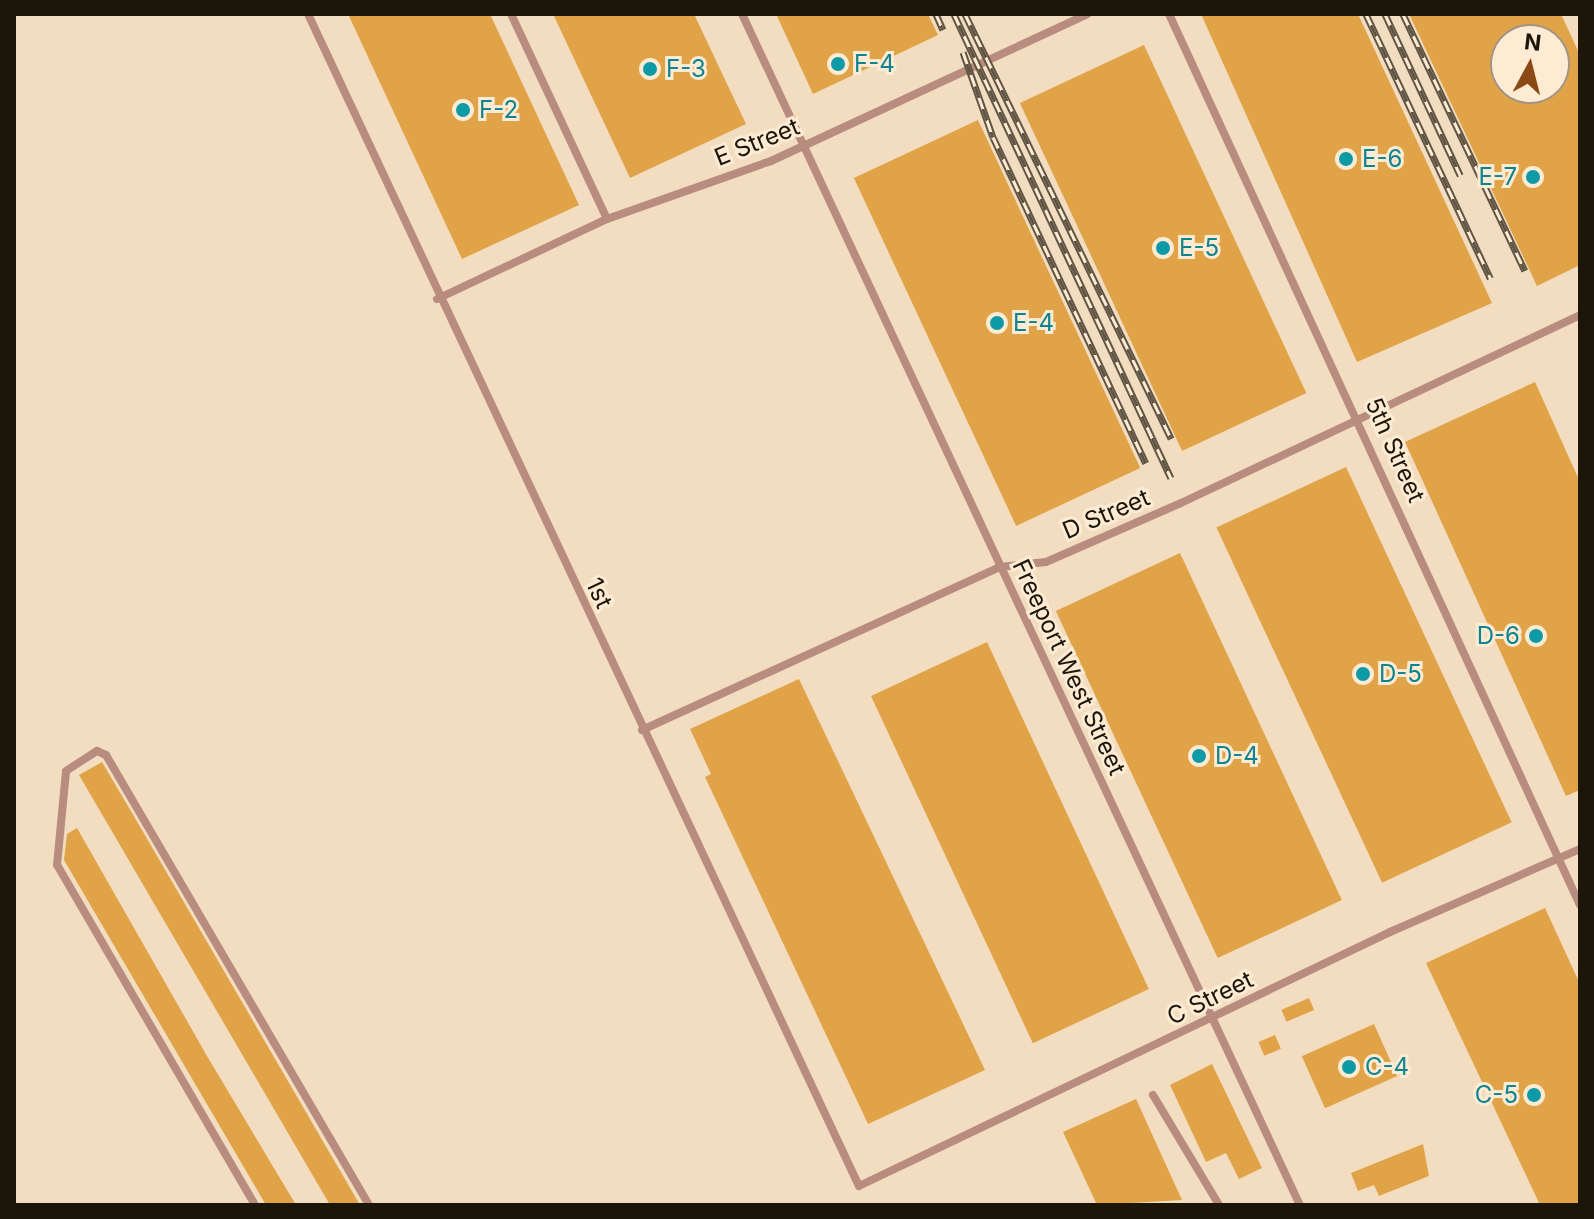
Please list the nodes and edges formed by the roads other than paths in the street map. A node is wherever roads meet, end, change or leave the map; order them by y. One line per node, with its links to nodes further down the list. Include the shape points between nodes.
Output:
1 (308, 14): 8 (lane, 1st)
2 (511, 14): 7 (lane)
3 (742, 14): 6 (lane, Freeport West Street)
4 (1088, 14): 6 (lane, E Street)
5 (1169, 14): 10 (lane, 5th Street)
6 (804, 145): 7 (lane, E Street); 11 (lane, Freeport West Street)
7 (607, 219): 8 (lane, E Street)
8 (437, 299): 12 (lane, 1st)
9 (1580, 315): 10 (lane, D Street)
10 (1359, 420): 11 (lane, D Street, via 1046,562); 14 (lane, 5th Street)
11 (1000, 567): 12 (lane, D Street); 16 (lane, Freeport West Street)
12 (642, 730): 18 (lane, 1st)
13 (1580, 849): 14 (lane, C Street)
14 (1559, 859): 15 (lane, 5th Street); 16 (lane, C Street)
15 (1580, 905)
16 (1213, 1020): 18 (lane, C Street); 22 (lane, Freeport West Street)
17 (1153, 1095): 21 (lane)
18 (859, 1186)
19 (255, 1205): 20 (lane, via 57,865 66,771 97,751 106,755)
20 (369, 1205)
21 (1219, 1205)
22 (1300, 1205)

